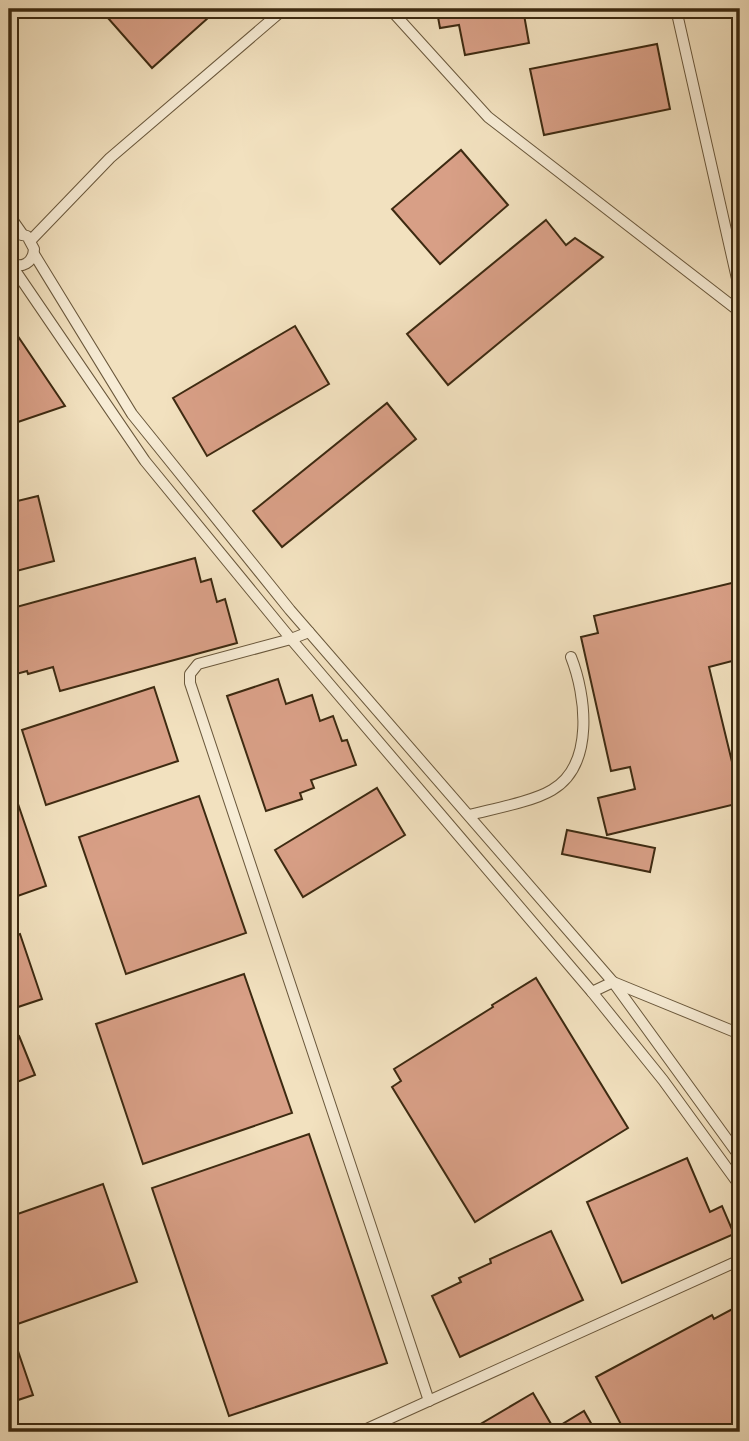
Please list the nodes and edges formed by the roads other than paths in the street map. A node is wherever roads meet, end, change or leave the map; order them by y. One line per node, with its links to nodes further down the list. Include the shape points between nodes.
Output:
1 (284, 9): 6 (street, via 110,158)
2 (390, 9): 10 (street, via 488,117)
3 (676, 9): 9 (street)
4 (9, 215): 6 (street)
5 (9, 237): 6 (street)
6 (27, 237): 7 (street)
7 (34, 254): 8 (street, via 24,264); 11 (street, via 132,414)
8 (9, 262): 12 (street, via 145,461)
9 (740, 292)
10 (740, 312)
11 (309, 632): 12 (street); 14 (street)
12 (290, 639): 16 (street); 21 (street, via 198,664 190,683)
13 (571, 657): 14 (street, via 584,715 569,774 548,792)
14 (469, 816): 15 (street)
15 (612, 982): 16 (street); 17 (street); 18 (street)
16 (592, 992): 19 (street)
17 (740, 1034)
18 (740, 1157)
19 (740, 1186)
20 (740, 1260): 21 (street)
21 (429, 1401): 22 (street)
22 (360, 1432)

